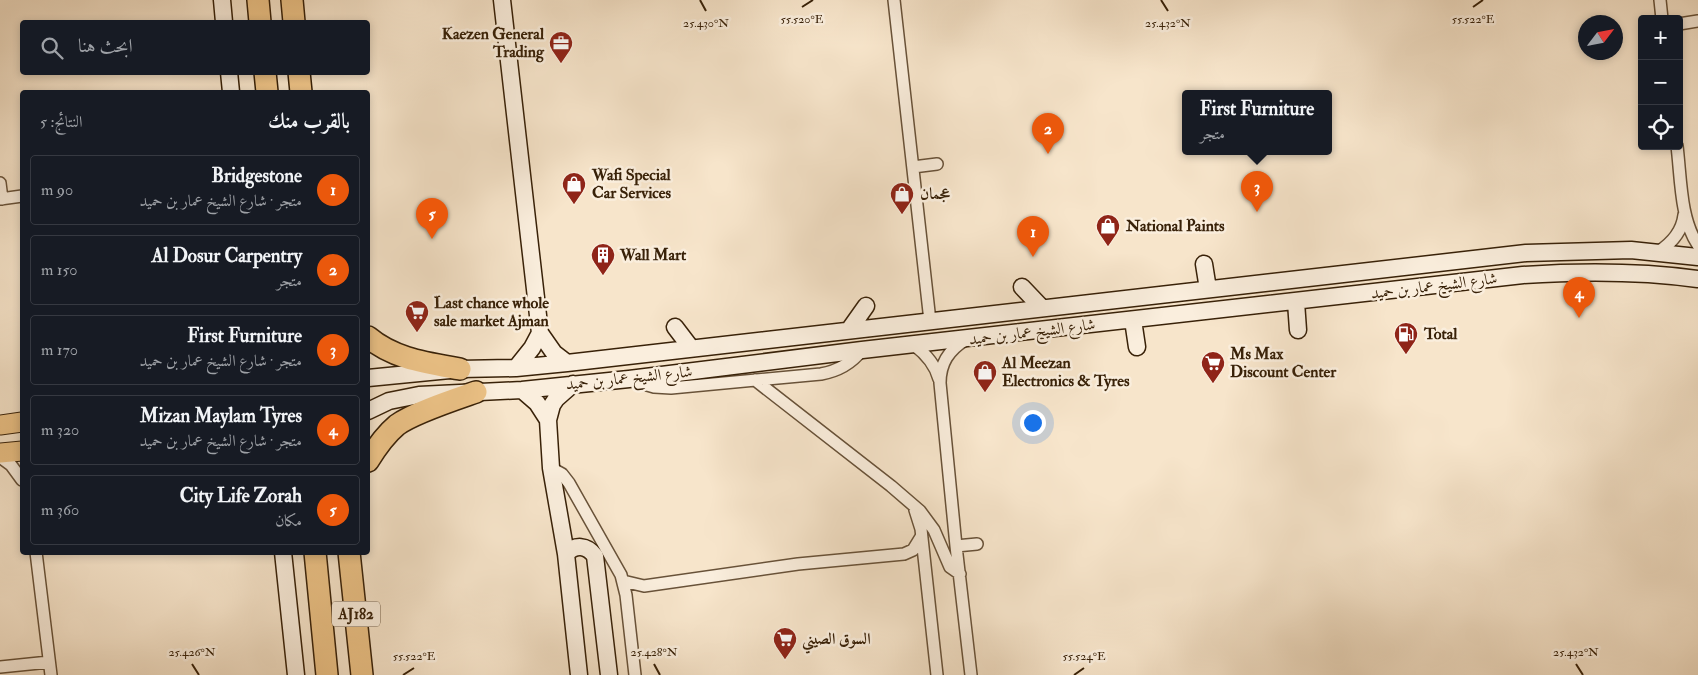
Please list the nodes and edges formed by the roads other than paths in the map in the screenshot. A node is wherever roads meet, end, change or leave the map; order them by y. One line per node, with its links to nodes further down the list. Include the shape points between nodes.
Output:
1 (222, 0): 8 (street)
2 (258, 0): 9 (highway)
3 (292, 0): 10 (highway)
4 (502, 0): 41 (street)
5 (894, 0): 21 (street)
6 (1660, 0): 7 (street)
7 (1662, 15)
8 (224, 20)
9 (260, 20)
10 (294, 20)
11 (1698, 22): 12 (street)
12 (1683, 24)
13 (229, 75): 16 (street)
14 (265, 75): 17 (highway)
15 (299, 75): 18 (highway)
16 (231, 90)
17 (267, 90)
18 (301, 90)
19 (1677, 150): 25 (street)
20 (937, 164): 21 (street)
21 (913, 167): 37 (street)
22 (0, 183): 24 (street)
23 (20, 196): 24 (street)
24 (1, 199)
25 (1685, 211): 26 (street, via 1689,230); 27 (street, via 1677,235)
26 (1698, 245)
27 (1658, 252): 28 (street, شارع الشيخ عمار بن حميد); 32 (street, شارع الشيخ عمار بن حميد, via 1526,253)
28 (1698, 257)
29 (1204, 264): 32 (street)
30 (1698, 279): 33 (street, شارع الشيخ عمار بن حميد, via 1626,272 1550,273)
31 (1022, 287): 35 (street)
32 (1208, 289): 35 (street, شارع الشيخ عمار بن حميد)
33 (1296, 302): 36 (street, شارع الشيخ عمار بن حميد); 40 (street)
34 (866, 306): 39 (street)
35 (1042, 308): 37 (street, شارع الشيخ عمار بن حميد)
36 (1133, 320): 43 (street, شارع الشيخ عمار بن حميد); 45 (street)
37 (930, 321): 39 (street, شارع الشيخ عمار بن حميد)
38 (675, 327): 46 (street)
39 (849, 330): 46 (street, شارع الشيخ عمار بن حميد)
40 (1298, 330)
41 (540, 333): 48 (street, via 554,353); 49 (street, via 528,355)
42 (370, 338): 50 (highway, via 400,356)
43 (965, 340): 44 (street, شارع الشيخ عمار بن حميد); 54 (street, via 946,358)
44 (914, 345): 47 (street, شارع الشيخ عمار بن حميد); 54 (street, via 928,358)
45 (1137, 346)
46 (691, 348): 48 (street, شارع الشيخ عمار بن حميد)
47 (862, 350): 52 (street, شارع الشيخ عمار بن حميد); 53 (street, via 844,367 828,372)
48 (567, 363): 49 (street, شارع الشيخ عمار بن حميد)
49 (516, 368): 50 (street, شارع الشيخ عمار بن حميد)
50 (460, 369): 51 (street, شارع الشيخ عمار بن حميد)
51 (370, 378)
52 (629, 379): 53 (street, via 654,387 671,388); 55 (street, شارع الشيخ عمار بن حميد)
53 (755, 380): 67 (street)
54 (940, 383): 70 (street)
55 (573, 384): 56 (street, شارع الشيخ عمار بن حميد); 59 (street, via 556,399)
56 (522, 390): 57 (street, شارع الشيخ عمار بن حميد); 59 (street, via 538,403)
57 (476, 392): 58 (street, شارع الشيخ عمار بن حميد, via 404,398); 64 (highway, via 398,424)
58 (370, 409)
59 (548, 420): 65 (street)
60 (20, 422): 61 (main road)
61 (0, 425)
62 (20, 451): 63 (main road)
63 (0, 455): 66 (street)
64 (370, 458)
65 (552, 468): 71 (street); 79 (street, via 570,483)
66 (20, 477)
67 (914, 506): 68 (street); 78 (street, via 934,530 950,567)
68 (922, 537): 79 (street, via 913,550 904,554 798,564 644,586); 91 (street)
69 (977, 544): 70 (street)
70 (956, 546): 78 (street)
71 (566, 554): 88 (street); 89 (street, via 578,547 588,549 595,556)
72 (36, 555): 82 (street)
73 (283, 555): 85 (street)
74 (302, 555): 81 (highway, via 308,598)
75 (315, 555): 81 (highway, AJ182)
76 (349, 555): 80 (highway, AJ182)
77 (361, 555): 80 (highway, via 363,575)
78 (960, 574): 92 (street)
79 (623, 581): 90 (street)
80 (355, 603): 87 (highway, AJ182)
81 (320, 614): 86 (highway, AJ182)
82 (49, 662): 83 (street); 84 (street)
83 (0, 667)
84 (51, 675)
85 (296, 675)
86 (327, 675)
87 (362, 675)
88 (580, 675)
89 (609, 675)
90 (635, 675)
91 (937, 675)
92 (972, 675)

